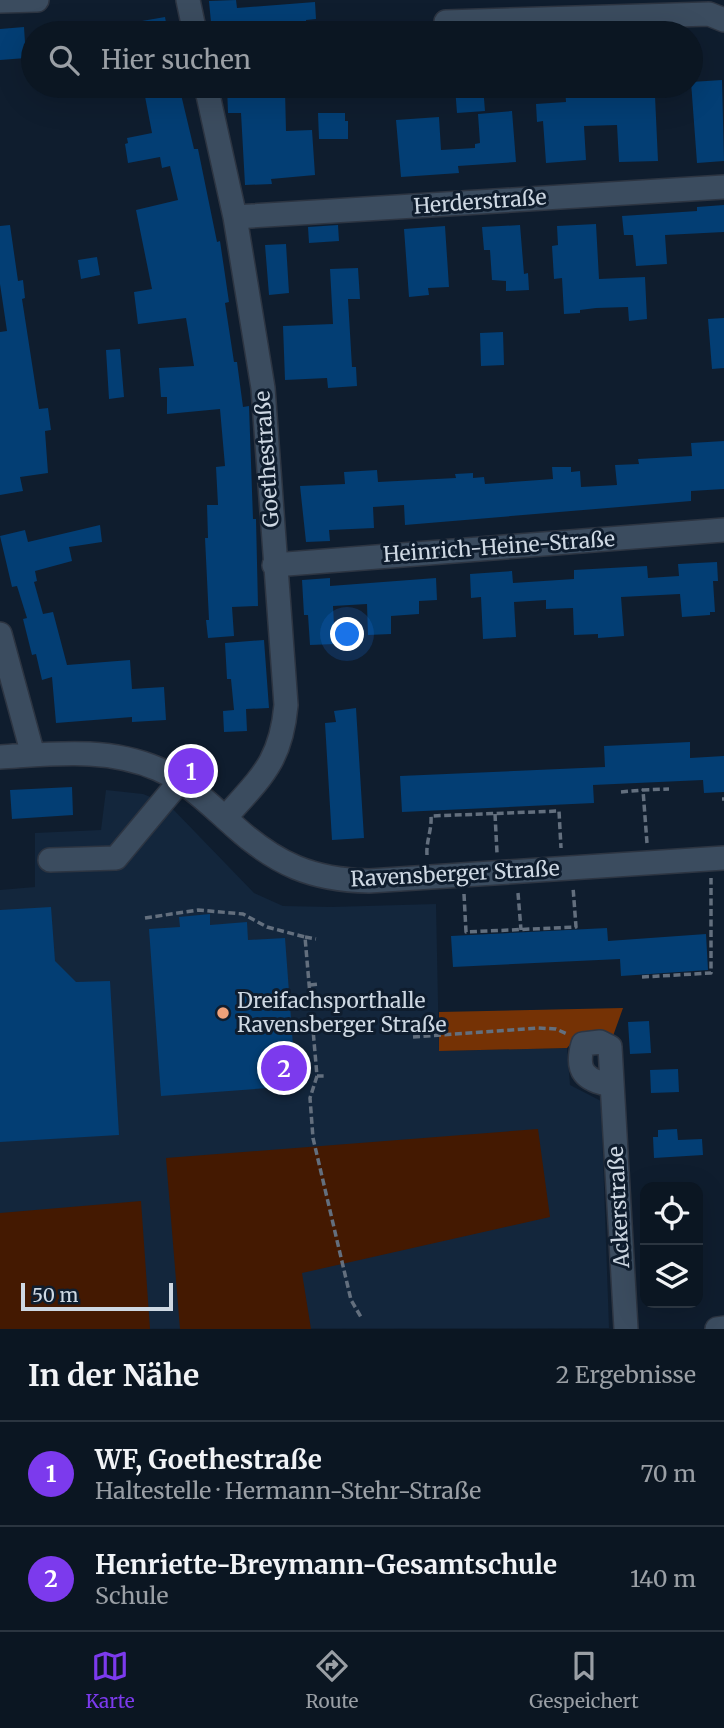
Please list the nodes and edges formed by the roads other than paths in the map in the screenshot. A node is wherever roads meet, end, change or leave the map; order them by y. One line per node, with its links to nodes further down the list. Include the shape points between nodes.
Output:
1 (37, 0): 3 (street)
2 (188, 0): 5 (street)
3 (0, 1)
4 (724, 20): 6 (street, via 709,14)
5 (192, 21)
6 (479, 21)
7 (209, 98): 9 (street, Goethestraße)
8 (724, 187): 9 (street, Herderstraße)
9 (235, 217): 11 (street, Goethestraße, via 263,388)
10 (724, 530): 11 (street, Heinrich-Heine-Straße)
11 (274, 565): 16 (street, Goethestraße, via 286,705 282,741 266,772)
12 (0, 634): 13 (street)
13 (33, 755): 14 (street, Ravensberger Straße); 15 (street, Ravensberger Straße, via 121,757)
14 (0, 757)
15 (180, 781): 16 (street, Ravensberger Straße); 18 (street, via 116,858)
16 (217, 811): 17 (street, Ravensberger Straße, via 299,870 344,880)
17 (718, 858)
18 (50, 860)
19 (583, 1044): 21 (street, Ackerstraße, via 600,1042 610,1047)
20 (724, 1328): 22 (street)
21 (626, 1329)
22 (717, 1329)

